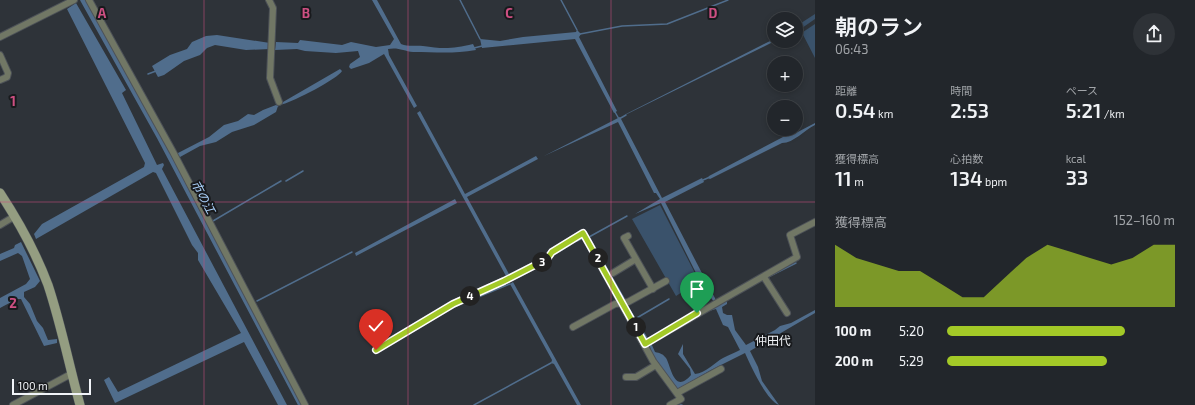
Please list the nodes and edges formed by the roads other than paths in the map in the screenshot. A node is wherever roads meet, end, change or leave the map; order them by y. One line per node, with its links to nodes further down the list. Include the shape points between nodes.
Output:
1 (73, 0): 4 (street)
2 (89, 0): 30 (street)
3 (269, 0): 7 (street, via 273,8 270,78)
4 (0, 37)
5 (0, 55): 6 (street, via 8,73 8,77)
6 (0, 80)
7 (279, 102)
8 (0, 193): 9 (main road)
9 (15, 216): 11 (street); 25 (main road, via 47,283 60,322)
10 (815, 222): 15 (street, via 790,235 798,257)
11 (0, 225)
12 (628, 236): 13 (street, via 624,238)
13 (636, 260): 14 (street); 17 (street)
14 (612, 273)
15 (765, 279): 19 (street); 21 (street, via 716,302)
16 (666, 281): 17 (street)
17 (653, 289): 18 (street)
18 (625, 303): 20 (street, via 615,304); 21 (street); 22 (street, via 583,233 552,252 547,259 453,304)
19 (788, 313)
20 (572, 327)
21 (645, 344): 23 (street)
22 (376, 350)
23 (656, 365): 26 (street, via 636,376); 27 (street)
24 (721, 369): 27 (street)
25 (72, 374): 28 (street); 29 (main road)
26 (626, 377)
27 (679, 396): 31 (street); 32 (street)
28 (13, 405)
29 (80, 405)
30 (305, 405)
31 (670, 405)
32 (685, 405)

